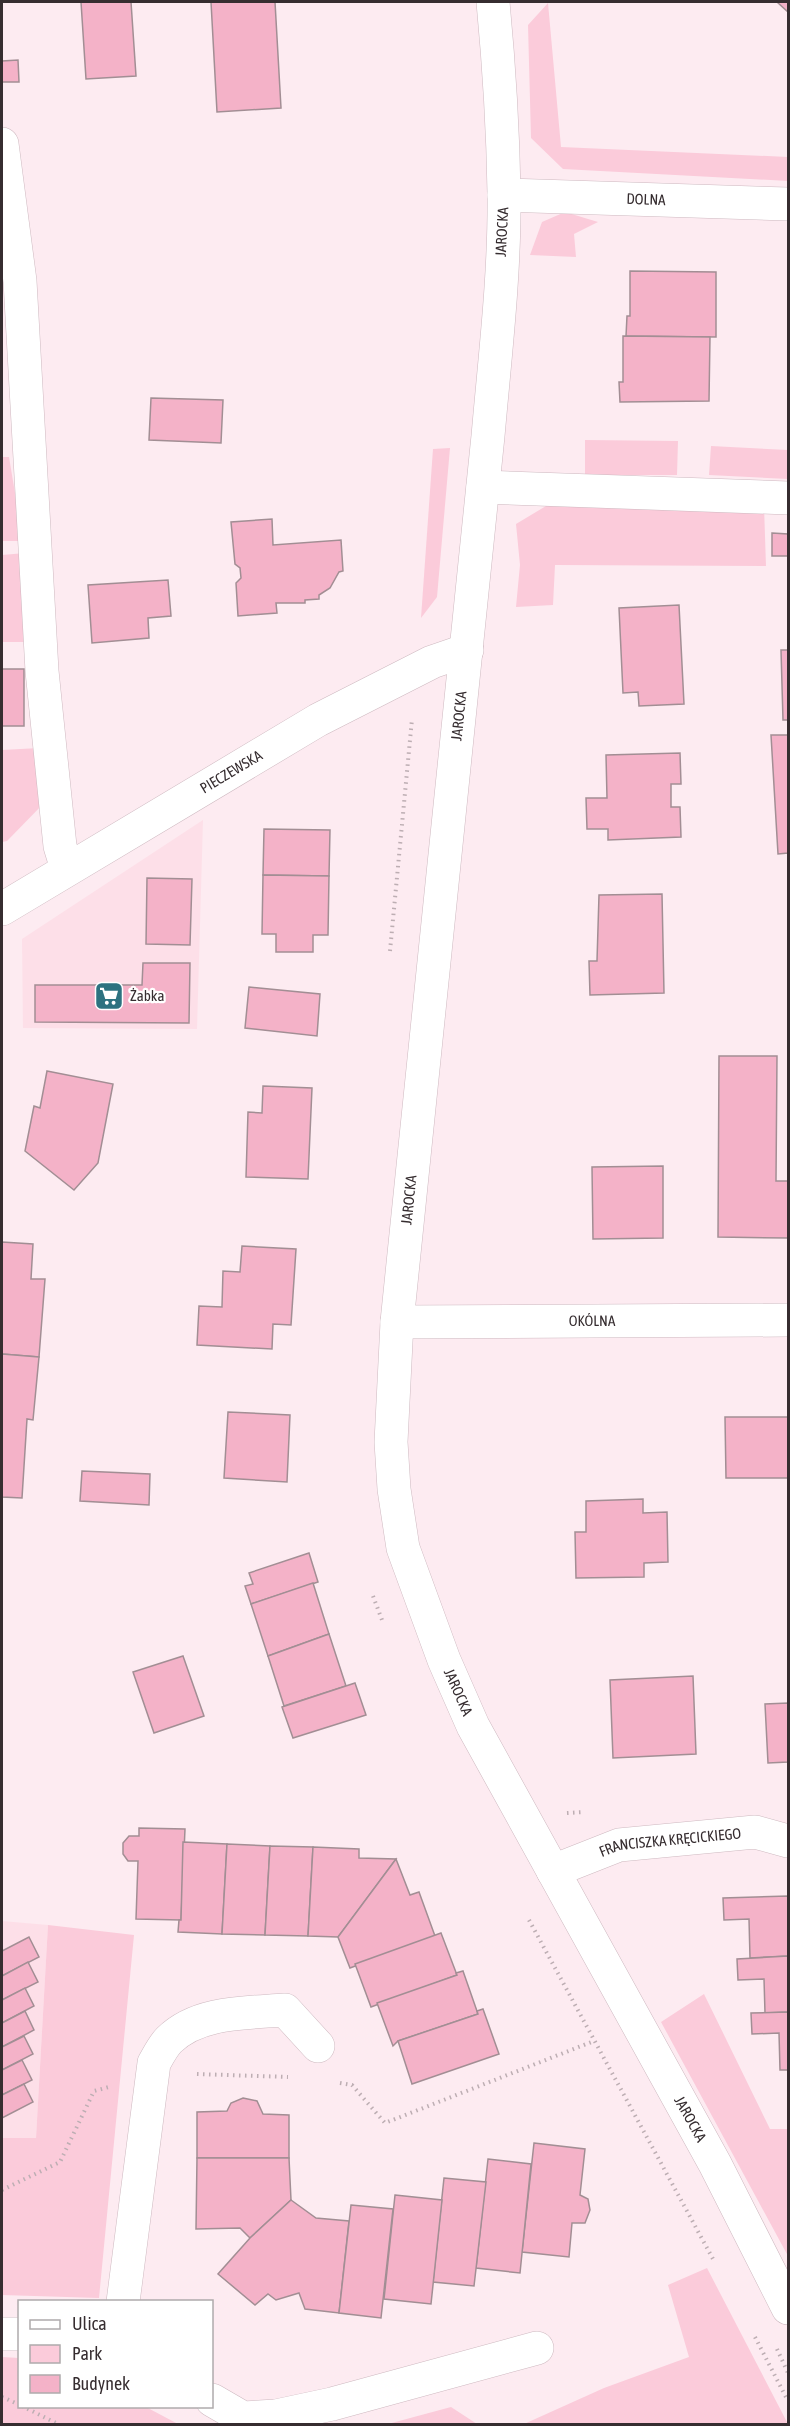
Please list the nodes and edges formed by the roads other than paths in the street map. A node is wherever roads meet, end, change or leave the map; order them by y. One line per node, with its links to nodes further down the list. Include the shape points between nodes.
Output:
1 (493, 2): 3 (street, JAROCKA)
2 (2, 144): 8 (street, via 20,281 42,671 60,846)
3 (504, 195): 4 (street, DOLNA); 5 (street, JAROCKA)
4 (789, 204)
5 (483, 486): 6 (street); 7 (street, JAROCKA)
6 (789, 498)
7 (467, 650): 8 (street, PIECZEWSKA, via 418,669 318,720); 11 (street, JAROCKA)
8 (67, 869): 9 (street, PIECZEWSKA)
9 (2, 909)
10 (789, 1320): 11 (street, OKÓLNA)
11 (397, 1322): 13 (street, JAROCKA, via 391,1442 403,1548 473,1726)
12 (789, 1841): 13 (street, FRANCISZKA KRĘCICKIEGO, via 755,1832 618,1845)
13 (554, 1871): 16 (street, JAROCKA, via 715,2164)
14 (318, 2046): 15 (street, via 285,2010 194,2022 169,2040 154,2063)
15 (123, 2300)
16 (789, 2308)
17 (2, 2334): 18 (street)
18 (18, 2334)
19 (537, 2348): 20 (street, via 276,2416 243,2418)
20 (213, 2401)

